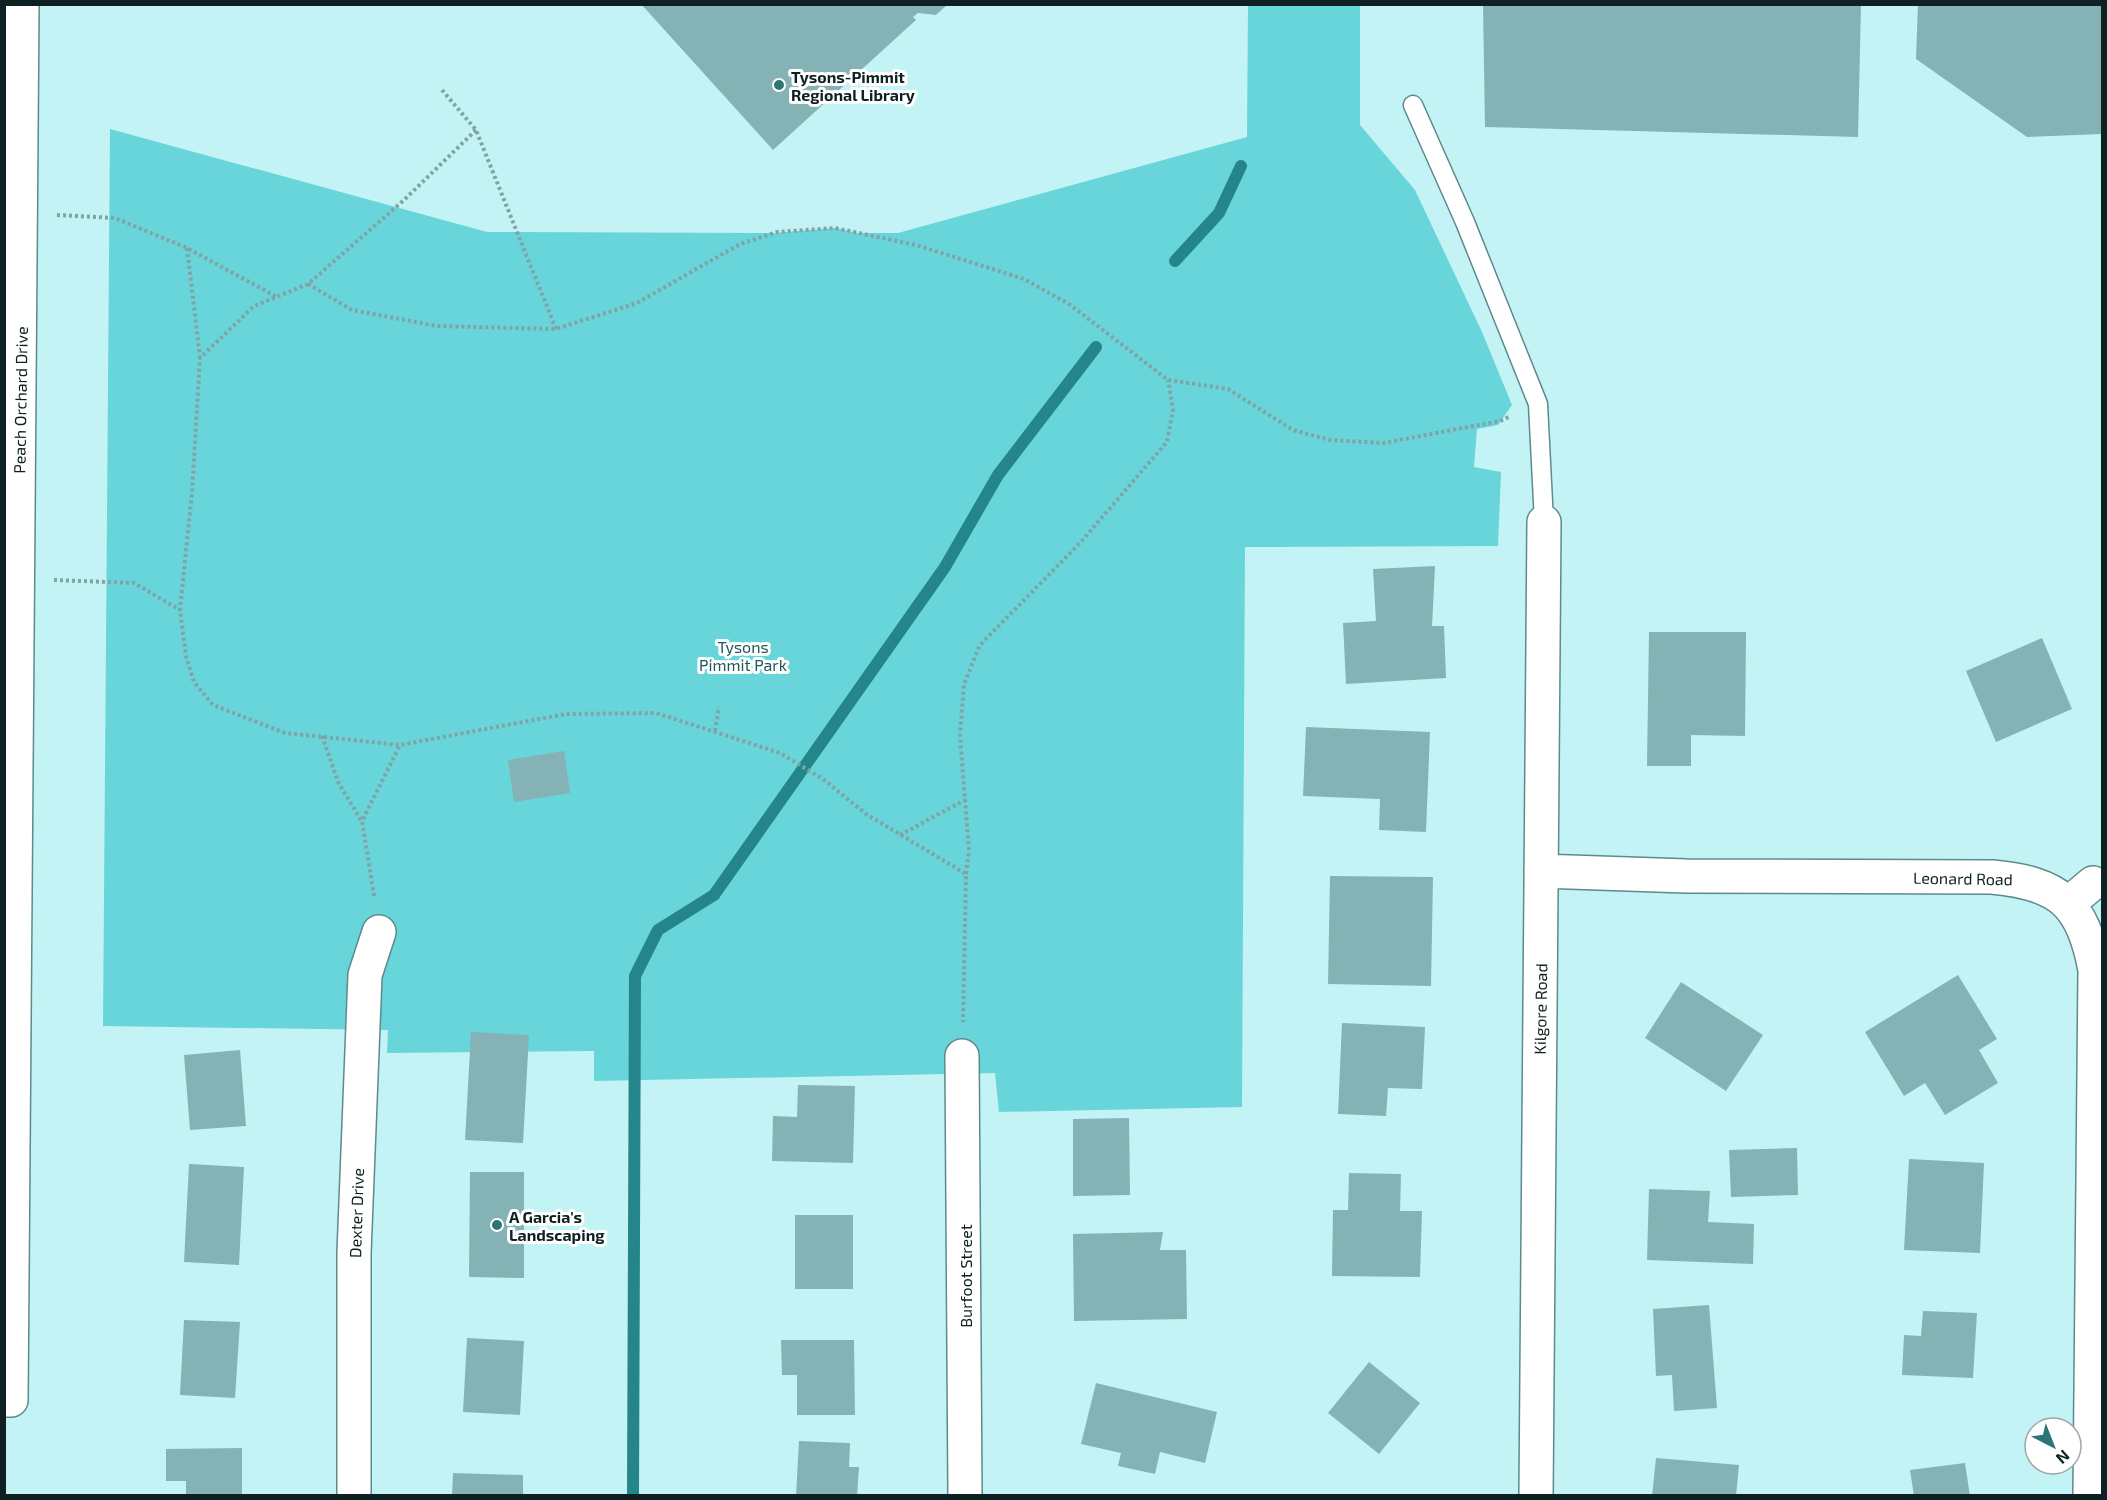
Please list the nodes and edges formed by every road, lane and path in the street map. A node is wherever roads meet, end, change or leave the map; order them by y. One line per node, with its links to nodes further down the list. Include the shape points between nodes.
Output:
1 (22, 4): 5 (street, Peach Orchard Drive)
2 (442, 90): 4 (path)
3 (1413, 105): 12 (lane)
4 (476, 130): 7 (path); 9 (path)
5 (21, 215): 6 (path, via 115,218); 14 (street, Peach Orchard Drive)
6 (187, 248): 8 (path); 10 (path)
7 (308, 284): 8 (path); 9 (path, via 352,310 437,326)
8 (277, 297): 10 (path, via 254,306)
9 (556, 329): 11 (path, via 638,303 740,244 777,232 835,228 915,245 1024,279 1070,304)
10 (200, 358): 15 (path)
11 (1168, 380): 12 (path, via 1228,389 1293,430 1330,441 1383,443 1500,421); 20 (path, via 1173,410 1167,442 1080,543 980,645 964,684 960,735)
12 (1538, 404): 13 (lane)
13 (1544, 522): 23 (street, Kilgore Road)
14 (18, 579): 15 (path, via 134,583); 30 (street, Peach Orchard Drive, via 12,1400)
15 (180, 610): 18 (path, via 194,682 213,705 285,733)
16 (719, 708): 17 (path)
17 (715, 731): 19 (path, via 656,712 566,714); 22 (path, via 780,753)
18 (322, 735): 19 (path); 21 (path, via 339,784)
19 (400, 745): 21 (path)
20 (965, 800): 22 (path); 24 (path, via 969,851)
21 (362, 821): 27 (path)
22 (900, 835): 24 (path)
23 (1542, 872): 26 (street, Leonard Road, via 1992,877 2026,880); 33 (street, Kilgore Road)
24 (966, 874): 28 (path)
25 (2093, 883): 26 (street)
26 (2068, 904): 29 (street, Leonard Road, via 2090,940 2095,970)
27 (379, 932): 31 (street, Dexter Drive, via 365,975 354,1253)
28 (962, 1056): 32 (street, Burfoot Street)
29 (2098, 1219): 34 (street, Leonard Road)
30 (4, 1400)
31 (354, 1496)
32 (965, 1496)
33 (1536, 1496)
34 (2090, 1496)

